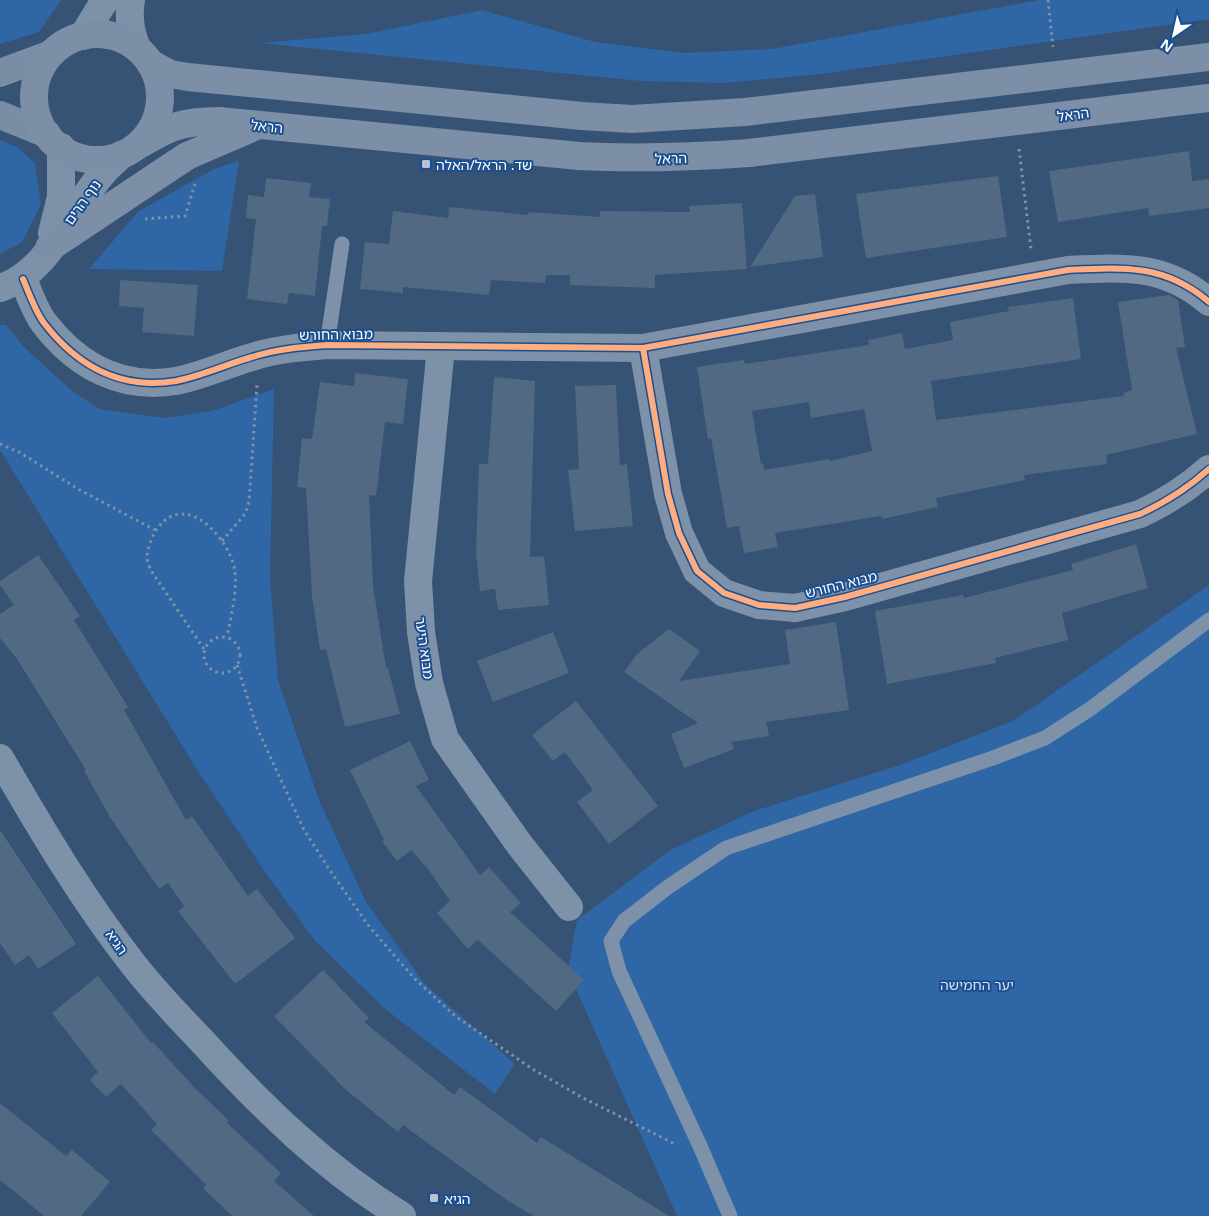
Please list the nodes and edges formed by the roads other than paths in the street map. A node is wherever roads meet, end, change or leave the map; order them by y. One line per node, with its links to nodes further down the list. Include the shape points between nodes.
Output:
1 (105, 0): 3 (street)
2 (131, 0): 5 (street, via 131,34)
3 (83, 36): 4 (main road); 5 (main road, via 102,34 120,38)
4 (51, 54): 7 (main road); 11 (main road, via 40,70 35,88 35,107 41,126)
5 (144, 55): 6 (main road, via 170,74 188,77 632,119 745,112); 12 (main road, via 158,80 161,98 158,117 150,133)
6 (1209, 57)
7 (0, 73)
8 (1209, 98): 10 (main road, הראל, via 749,153 632,159)
9 (0, 115): 11 (main road)
10 (258, 125): 12 (main road, הראל, via 192,121 168,128); 14 (main road, via 187,156)
11 (54, 141): 12 (main road, via 85,159 104,160); 14 (street, נוף הרים, via 61,196)
12 (129, 151): 14 (street, נוף הרים, via 102,174)
13 (342, 244): 17 (lane)
14 (48, 250): 15 (street, נוף הרים, via 37,266)
15 (11, 284): 17 (street, מבוא החורש, via 65,345 84,361 114,378 146,384 178,381 259,355 289,348)
16 (1209, 302): 19 (street, מבוא החורש, via 1174,278 1146,271 1110,268 1068,270)
17 (327, 345): 18 (street, מבוא החורש)
18 (441, 347): 19 (street, מבוא החורש); 23 (street, מבוא היער, via 418,581 429,683 446,739 519,844)
19 (643, 348): 20 (street, מבוא החורש, via 668,494 679,533 697,571 724,593 759,605 795,608 845,597 1140,514 1168,501)
20 (1209, 469)
21 (1209, 620): 25 (lane, via 1090,709 1045,738 726,848 624,921 611,941 619,971)
22 (0, 758): 24 (street, הגיא, via 50,842 134,965 252,1096 321,1159)
23 (570, 907)
24 (402, 1216)
25 (730, 1216)

